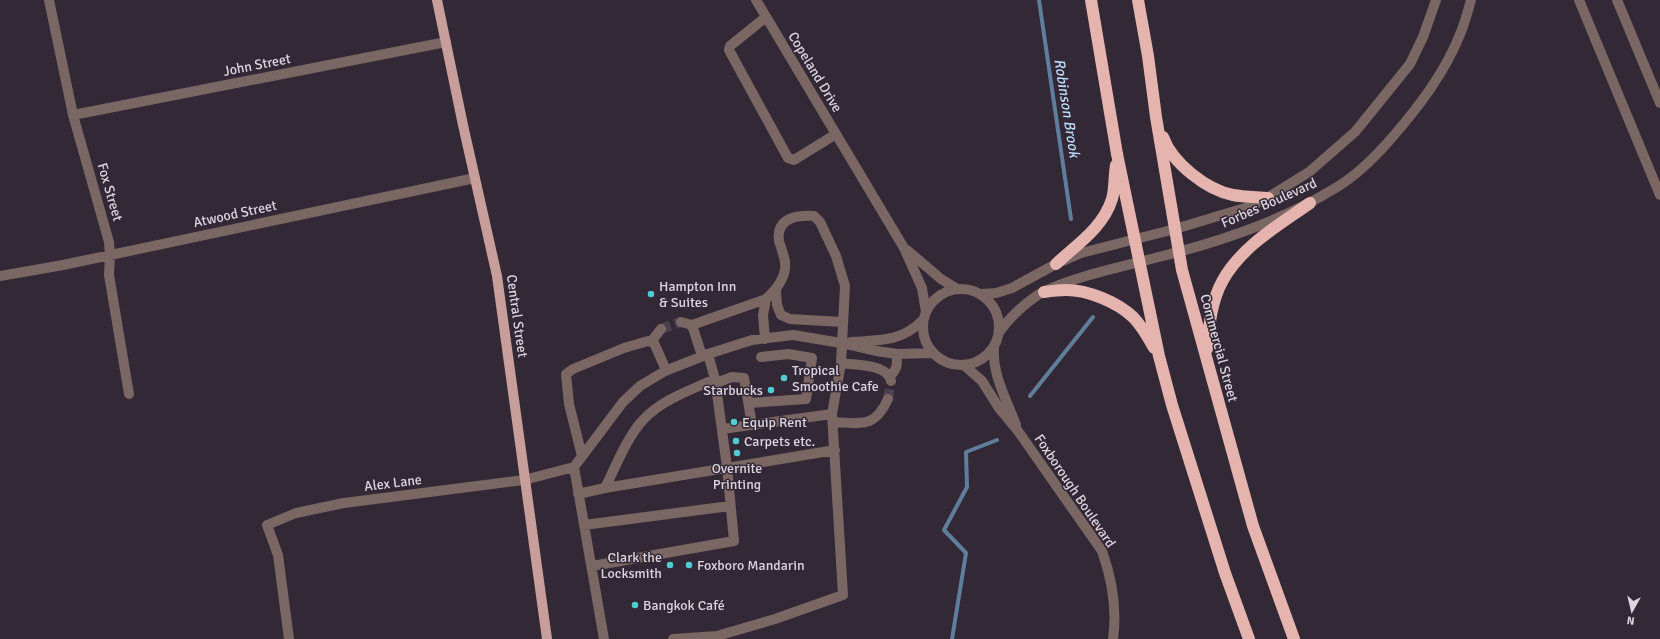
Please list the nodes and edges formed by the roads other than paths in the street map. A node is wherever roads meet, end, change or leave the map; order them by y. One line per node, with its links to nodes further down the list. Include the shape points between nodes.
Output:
1 (49, 0): 13 (street, Fox Street)
2 (437, 0): 11 (main road, Central Street)
3 (756, 0): 10 (street, Copeland Drive)
4 (1091, 0): 16 (highway)
5 (1138, 0): 14 (highway, Commercial Street)
6 (1436, 0): 19 (street, Forbes Boulevard, via 1410,64 1355,132 1309,172)
7 (1471, 0): 20 (street, Forbes Boulevard, via 1461,32 1443,70 1405,122 1368,163 1338,187)
8 (1579, 0): 18 (street)
9 (1617, 0): 12 (street)
10 (766, 17): 15 (street, Copeland Drive); 15 (street, via 730,46 729,50 788,158 794,160)
11 (446, 42): 13 (street, John Street); 17 (main road, Central Street)
12 (1660, 103)
13 (74, 115): 25 (street, Fox Street, via 109,242)
14 (1156, 117): 19 (highway, via 1166,148 1202,182 1231,195); 21 (highway, Commercial Street)
15 (836, 134): 23 (street, Copeland Drive)
16 (1117, 154): 22 (highway); 27 (highway, via 1112,198 1107,211 1092,232)
17 (475, 178): 25 (street, Atwood Street); 65 (main road, Central Street, via 506,332)
18 (1660, 195)
19 (1268, 198): 21 (street, Forbes Boulevard)
20 (1310, 203): 24 (street, Forbes Boulevard, via 1239,234); 49 (highway, via 1241,256 1223,281 1212,312)
21 (1175, 230): 22 (street, Forbes Boulevard); 24 (highway, Commercial Street)
22 (1134, 240): 26 (highway); 27 (street, Forbes Boulevard, via 1080,253)
23 (904, 248): 29 (street); 34 (street, via 922,288)
24 (1179, 252): 26 (street, Forbes Boulevard); 49 (highway, Commercial Street)
25 (110, 255): 28 (street, Atwood Street); 54 (street, Fox Street, via 109,275)
26 (1139, 262): 31 (street, Forbes Boulevard); 47 (highway)
27 (1056, 264): 32 (street, Forbes Boulevard, via 1012,288)
28 (0, 276)
29 (957, 289): 32 (street); 34 (street, via 935,299)
30 (776, 290): 33 (street); 36 (street, via 781,315 790,319); 36 (street, via 781,283 785,263 778,230 788,220 802,215 814,216 820,222 836,256 845,286)
31 (1044, 292): 39 (street, Forbes Boulevard, via 1008,319); 47 (highway, via 1067,290 1088,293 1118,306 1141,326)
32 (981, 294): 39 (street, Foxborough Boulevard, via 994,306 998,314)
33 (766, 299): 37 (street); 40 (street, via 763,315)
34 (925, 316): 42 (street, via 913,330 899,337); 44 (street, via 924,337)
35 (681, 322): 37 (street)
36 (842, 322): 42 (street)
37 (692, 325): 46 (street)
38 (661, 329): 41 (street)
39 (1000, 331): 43 (street, Foxborough Boulevard)
40 (765, 338): 42 (street, via 793,335); 46 (street)
41 (651, 342): 52 (street, via 654,343); 62 (street, via 624,348 566,374 569,404)
42 (841, 342): 45 (street); 50 (street)
43 (994, 348): 51 (street, Foxborough Boulevard, via 982,360); 60 (street, Foxborough Boulevard, via 996,373)
44 (933, 353): 45 (street); 51 (street, Foxborough Boulevard, via 947,363)
45 (898, 354): 50 (street, via 898,364 890,378 886,372 879,369)
46 (705, 355): 52 (street); 53 (street)
47 (1159, 356): 76 (highway, via 1222,566)
48 (761, 357): 56 (street, via 788,354 812,358 806,399)
49 (1207, 359): 77 (highway, Commercial Street, via 1253,526)
50 (841, 363): 57 (street)
51 (965, 366): 60 (street, Foxborough Boulevard, via 982,381)
52 (666, 370): 62 (street, via 640,386 623,402)
53 (715, 381): 56 (street, via 732,376 744,378); 59 (street); 66 (street, via 667,401 643,420)
54 (129, 394)
55 (888, 399): 57 (street, via 876,417 870,421)
56 (749, 403): 58 (street)
57 (833, 418): 58 (street); 61 (street)
58 (752, 425): 59 (street)
59 (722, 429): 64 (street)
60 (1018, 431): 75 (street, Foxborough Boulevard, via 1102,551 1112,586 1115,627)
61 (835, 450): 64 (street); 74 (street, via 843,595 718,636)
62 (582, 456): 63 (street)
63 (574, 467): 65 (street, Alex Lane); 67 (street)
64 (727, 467): 66 (street); 68 (street)
65 (524, 480): 71 (street, Alex Lane, via 344,503 296,513 267,525 278,555); 72 (main road, Central Street)
66 (605, 488): 67 (street)
67 (578, 494): 69 (street)
68 (730, 506): 69 (street); 70 (street, via 734,541)
69 (584, 525): 70 (street)
70 (592, 566): 73 (street)
71 (289, 639)
72 (547, 639)
73 (604, 639)
74 (673, 639)
75 (1113, 639)
76 (1249, 639)
77 (1294, 639)

